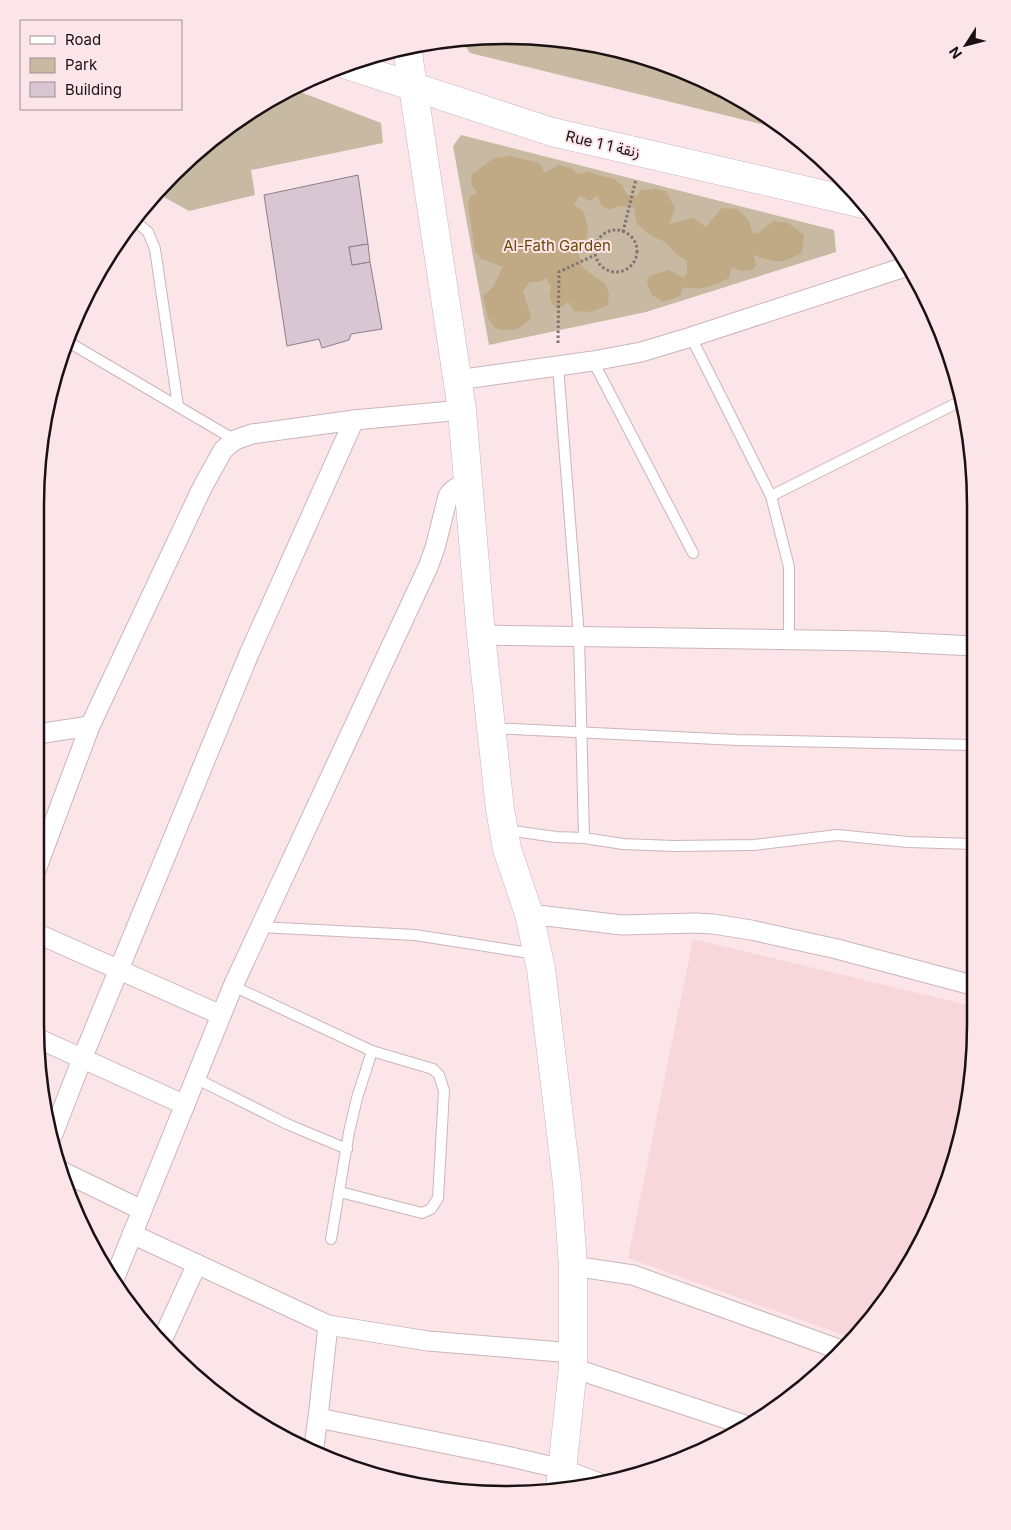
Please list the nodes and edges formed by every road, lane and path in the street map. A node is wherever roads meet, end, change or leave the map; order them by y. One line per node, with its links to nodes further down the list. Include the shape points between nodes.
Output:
1 (408, 54): 3 (street)
2 (357, 68): 3 (street, Rue 1 زنقة 1)
3 (412, 85): 4 (street, Rue 1 زنقة 1, via 552,132); 14 (street)
4 (642, 152): 5 (street, Rue 1 زنقة 1); 7 (path)
5 (853, 202)
6 (139, 224): 16 (lane, via 148,232 155,249)
7 (623, 232): 8 (path, via 614,230 601,236); 8 (path, via 633,239 637,251 632,264 615,272 608,271)
8 (595, 256): 13 (path, via 559,272)
9 (901, 268): 10 (street)
10 (691, 337): 12 (street, via 641,352); 21 (lane)
11 (73, 344): 16 (lane)
12 (593, 361): 13 (street); 22 (lane)
13 (558, 366): 14 (street); 24 (lane)
14 (457, 380): 17 (street)
15 (956, 404): 21 (lane)
16 (178, 406): 19 (lane)
17 (462, 410): 18 (street); 20 (street)
18 (354, 420): 19 (street, via 252,434); 40 (street, via 249,654)
19 (234, 440): 27 (street, via 223,450 202,488)
20 (470, 484): 23 (street); 37 (street, via 452,490 448,496 428,567)
21 (771, 496): 25 (lane, via 789,567)
22 (693, 553)
23 (482, 635): 24 (street); 28 (street)
24 (579, 637): 25 (street); 30 (lane)
25 (788, 640): 26 (street)
26 (967, 646)
27 (90, 726): 29 (street); 35 (street)
28 (490, 728): 30 (lane); 32 (street)
29 (44, 733)
30 (582, 733): 31 (lane); 33 (lane)
31 (967, 745)
32 (503, 830): 33 (lane); 36 (street)
33 (584, 838): 34 (lane, via 623,844 731,846 837,834 908,842)
34 (967, 844)
35 (44, 849)
36 (529, 914): 39 (street); 41 (street, via 622,925 695,922 741,928 837,949)
37 (260, 928): 39 (lane, via 415,936); 42 (street)
38 (44, 937): 40 (street)
39 (537, 954): 57 (street, via 568,1183)
40 (119, 971): 43 (street); 46 (street)
41 (967, 984)
42 (233, 986): 43 (street); 45 (lane)
43 (221, 1015): 47 (street)
44 (45, 1042): 46 (street)
45 (372, 1051): 50 (lane, via 357,1098); 52 (lane, via 433,1069 439,1075 444,1091 438,1198 431,1209 422,1213)
46 (82, 1059): 48 (street); 49 (street)
47 (195, 1078): 48 (street); 50 (lane, via 287,1124)
48 (185, 1105): 53 (street)
49 (56, 1127)
50 (347, 1149): 52 (lane)
51 (69, 1175): 53 (street)
52 (340, 1192): 55 (lane)
53 (142, 1210): 54 (street)
54 (132, 1234): 56 (street); 58 (street)
55 (331, 1239)
56 (197, 1264): 59 (street); 60 (street)
57 (573, 1266): 61 (street, via 633,1275); 62 (street)
58 (113, 1267)
59 (328, 1325): 62 (street); 63 (street)
60 (165, 1336)
61 (832, 1351)
62 (573, 1361): 64 (street); 66 (street)
63 (318, 1418): 65 (street); 66 (street, via 511,1457)
64 (738, 1422)
65 (314, 1445)
66 (561, 1479): 67 (street)
67 (574, 1481)

